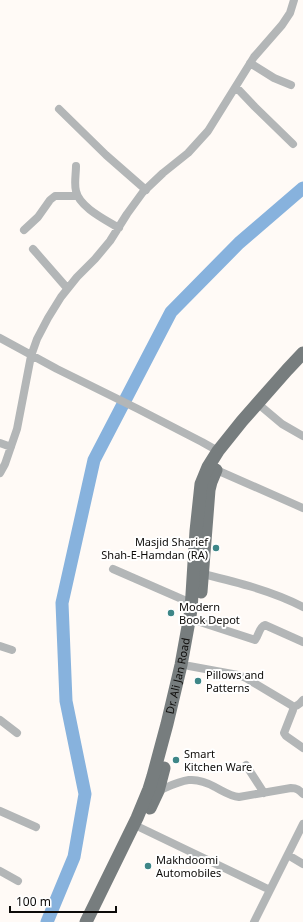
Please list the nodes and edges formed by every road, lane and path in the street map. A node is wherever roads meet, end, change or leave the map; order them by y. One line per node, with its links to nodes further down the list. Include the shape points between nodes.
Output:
1 (294, 0): 2 (street, via 290,13 282,25)
2 (250, 63): 3 (street); 4 (street)
3 (291, 85)
4 (236, 86): 6 (street); 8 (street, via 199,142)
5 (59, 109): 8 (street)
6 (293, 144)
7 (76, 166): 9 (street)
8 (146, 190): 10 (street)
9 (77, 196): 10 (street, via 88,208); 11 (street, via 55,196)
10 (118, 228): 13 (street, via 110,241)
11 (24, 230)
12 (33, 249): 13 (street)
13 (67, 288): 16 (street, via 48,318)
14 (0, 338): 16 (street)
15 (303, 353): 22 (main road, Dr. Ali Jan Road)
16 (31, 356): 21 (street); 22 (street)
17 (303, 363): 18 (main road, Dr. Ali Jan Road)
18 (263, 408): 19 (street, via 282,424); 23 (main road, Dr. Ali Jan Road, via 219,463)
19 (303, 436)
20 (0, 443): 21 (street)
21 (11, 447): 24 (street)
22 (218, 451): 23 (main road, Dr. Ali Jan Road)
23 (212, 468): 25 (street); 27 (main road, Dr. Ali Jan Road); 28 (main road, Dr. Ali Jan Road, via 200,490)
24 (0, 473)
25 (303, 508)
26 (113, 569): 28 (street)
27 (203, 574): 29 (street, via 278,596); 30 (main road, Dr. Ali Jan Road)
28 (191, 603): 53 (main road, Dr. Ali Jan Road, via 177,680 149,789)
29 (303, 607)
30 (196, 621): 31 (street, via 255,640 261,627 265,625); 34 (main road, Dr. Ali Jan Road)
31 (303, 642)
32 (0, 646): 33 (street)
33 (12, 650)
34 (189, 666): 36 (street, via 246,678); 41 (main road, Dr. Ali Jan Road)
35 (303, 700): 36 (street)
36 (293, 707): 39 (street, via 284,733)
37 (0, 720): 38 (street)
38 (17, 733)
39 (303, 748)
40 (246, 765): 42 (street)
41 (158, 791): 42 (street, via 189,779 199,780 233,796); 47 (main road, Dr. Ali Jan Road)
42 (264, 793): 43 (street, via 296,788)
43 (303, 794)
44 (0, 811): 46 (street)
45 (303, 824): 48 (street)
46 (36, 827)
47 (141, 828): 52 (street); 54 (main road, Dr. Ali Jan Road)
48 (288, 855): 49 (street); 52 (street)
49 (303, 864)
50 (0, 871): 51 (street)
51 (18, 881)
52 (270, 890): 55 (street)
53 (86, 922)
54 (94, 922)
55 (254, 922)

